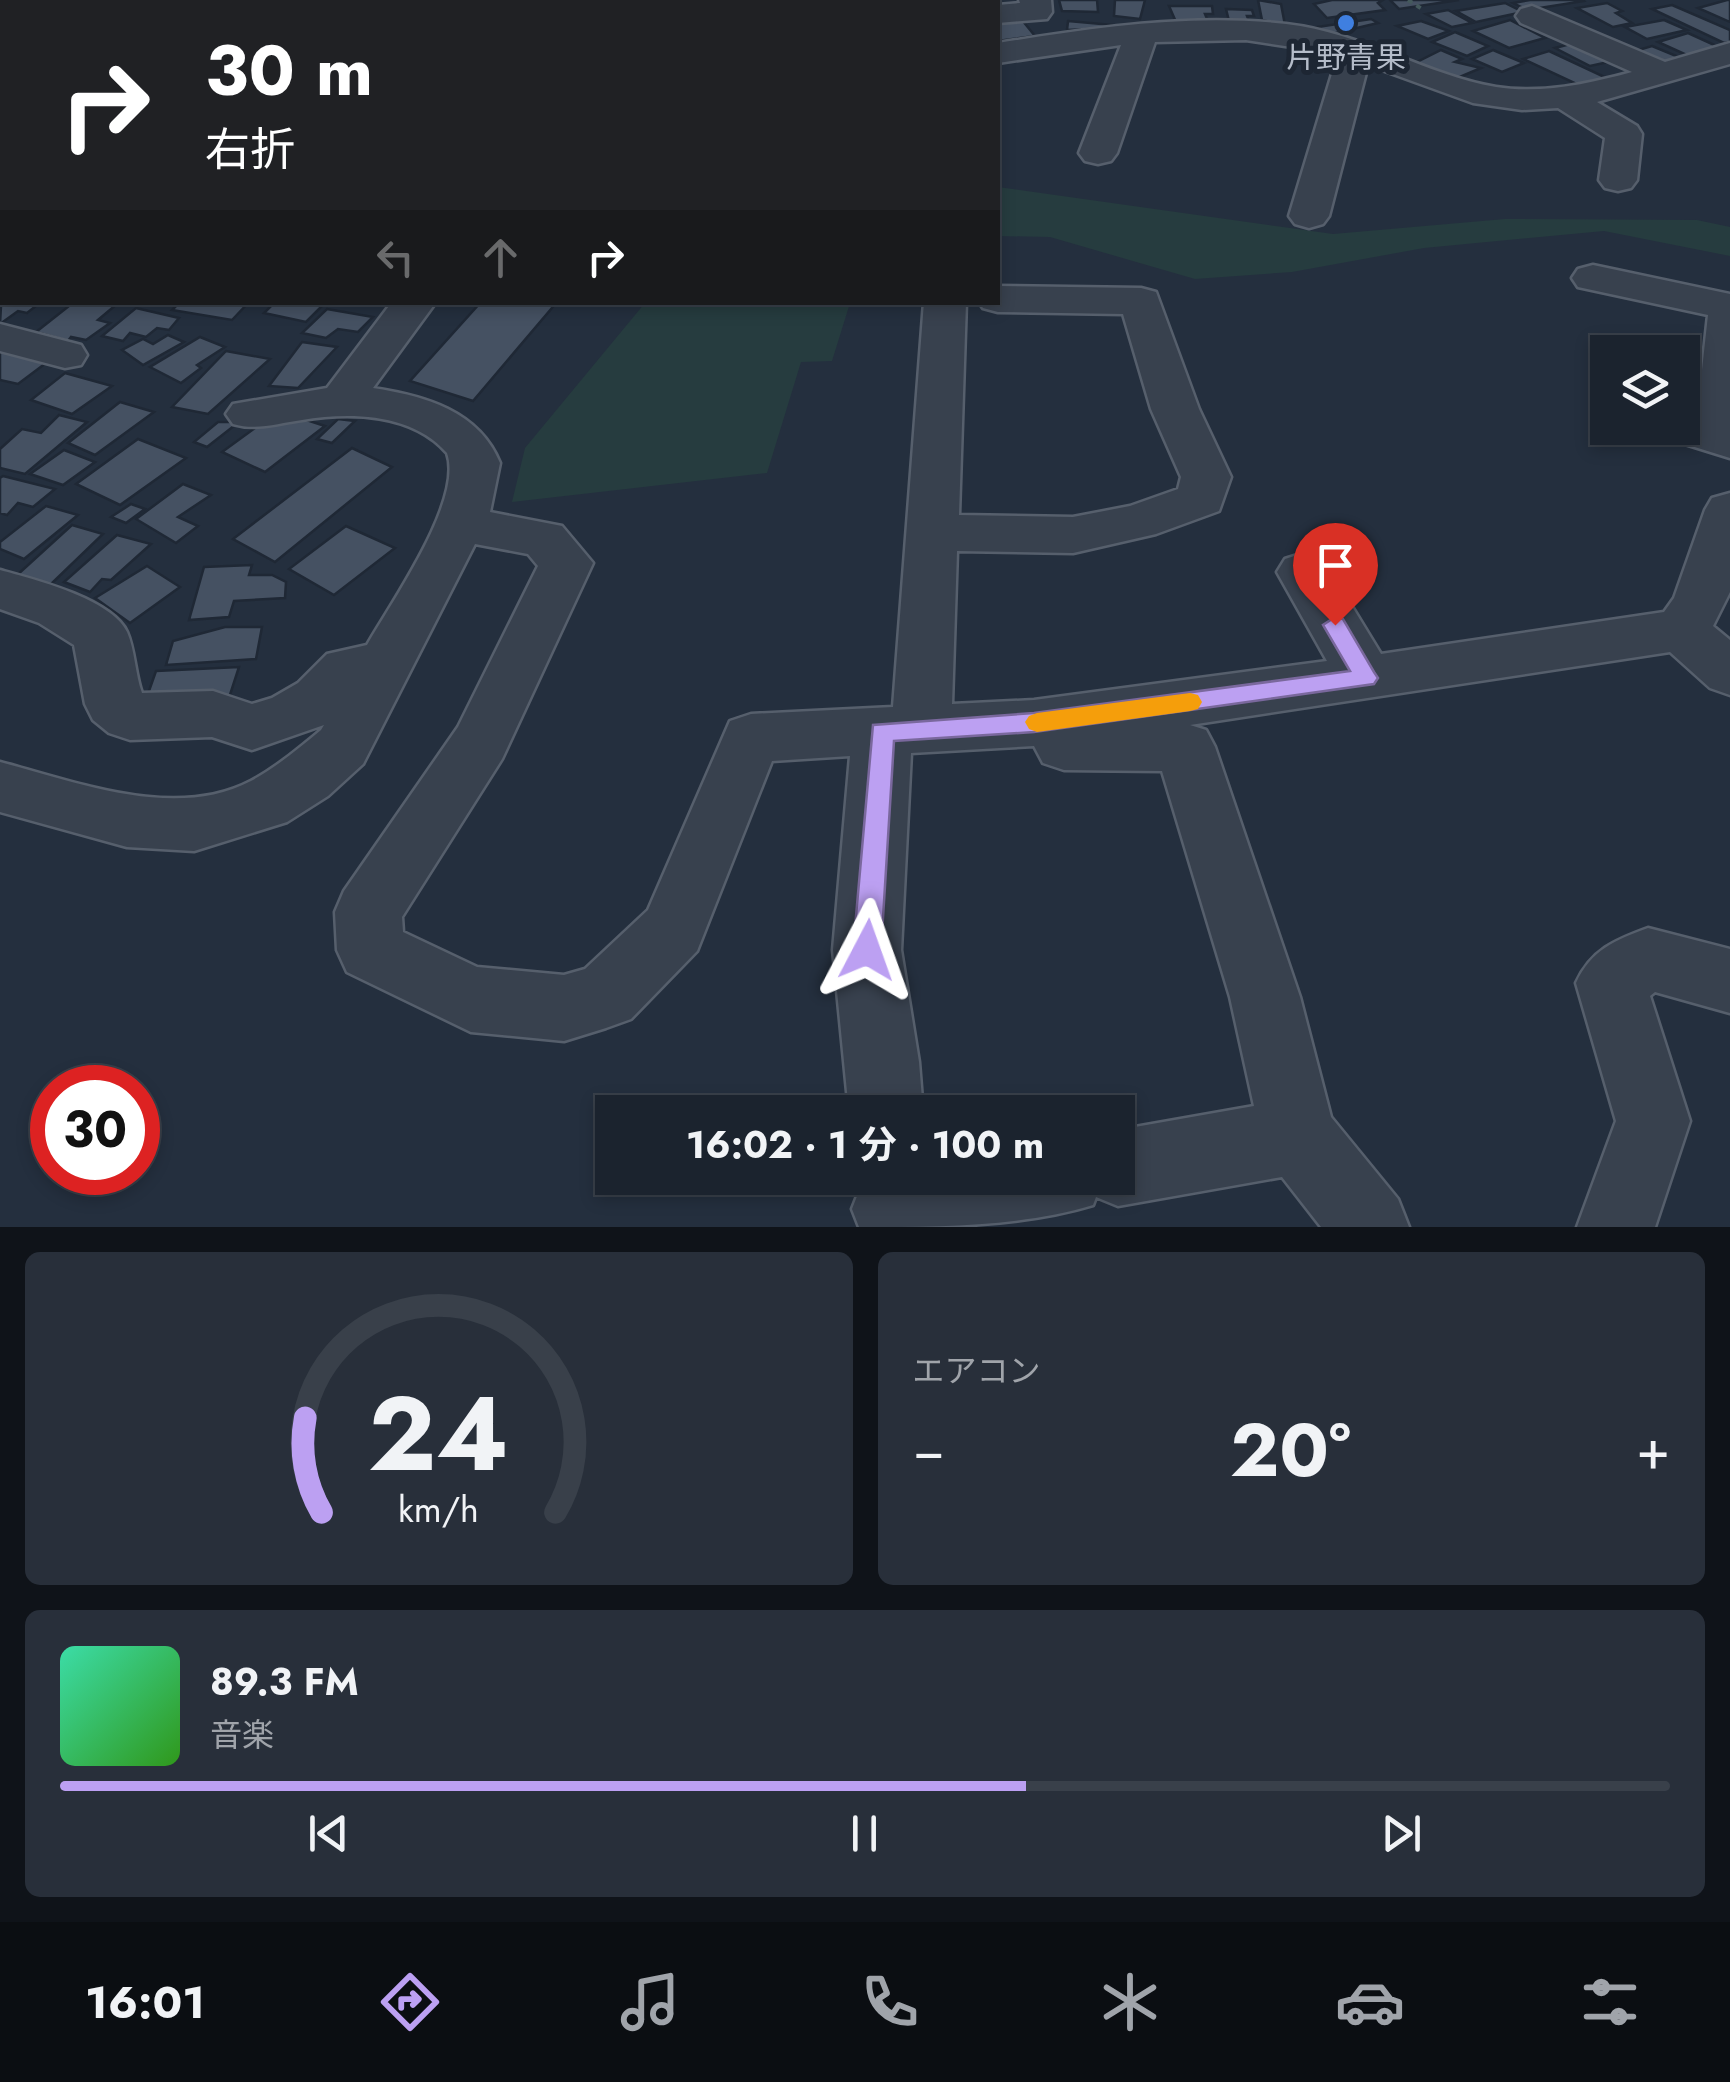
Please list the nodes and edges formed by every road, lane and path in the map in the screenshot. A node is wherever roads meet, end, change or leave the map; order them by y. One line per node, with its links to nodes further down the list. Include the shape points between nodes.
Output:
1 (246, 0): 2 (street)
2 (256, 0)
3 (1408, 0): 5 (path)
4 (1036, 6): 6 (street); 8 (street, via 1157,26)
5 (1422, 9)
6 (1000, 14)
7 (1532, 16): 12 (street)
8 (1158, 34): 9 (street, via 1279,33); 10 (street); 14 (street)
9 (1356, 49): 13 (street, via 1481,93); 16 (street)
10 (1000, 53)
11 (1730, 53): 12 (street)
12 (1662, 73): 13 (street)
13 (1566, 98): 15 (street, via 1624,134)
14 (1098, 153)
15 (1618, 180)
16 (1309, 216)
17 (1594, 278): 21 (street)
18 (1000, 299): 30 (street, via 1142,301 1175,409 1206,476 1201,499 1138,522 1073,535)
19 (413, 305): 24 (street, via 350,388)
20 (945, 305): 30 (street)
21 (1730, 310): 27 (street)
22 (0, 337): 23 (street)
23 (66, 355)
24 (354, 401): 25 (street); 29 (street, via 410,411 464,438 475,462)
25 (250, 414)
26 (1700, 433): 27 (street)
27 (1724, 440)
28 (1730, 510): 33 (street, via 1699,604)
29 (460, 524): 34 (street); 38 (street, via 544,539 566,563 481,742 368,912 371,950 472,1000 564,1008 606,996 673,930 751,738)
30 (932, 534): 38 (street)
31 (1304, 572): 36 (street)
32 (0, 590): 34 (street, via 58,609 100,634 114,704 130,717 213,714 252,727 290,716 346,669)
33 (1681, 630): 35 (street); 36 (street)
34 (388, 665): 39 (street, via 342,747 265,804 194,824 127,821)
35 (1730, 673)
36 (1366, 678): 37 (street)
37 (1034, 723): 38 (street); 42 (street, via 1066,748 1185,747 1265,997)
38 (902, 731): 41 (street, via 867,950)
39 (0, 787)
40 (1730, 981): 47 (street, via 1648,959 1610,983 1654,1121)
41 (885, 1095)
42 (1298, 1136): 43 (street); 46 (street)
43 (1135, 1165)
44 (952, 1195): 45 (street)
45 (892, 1204)
46 (1370, 1227)
47 (1616, 1227)

